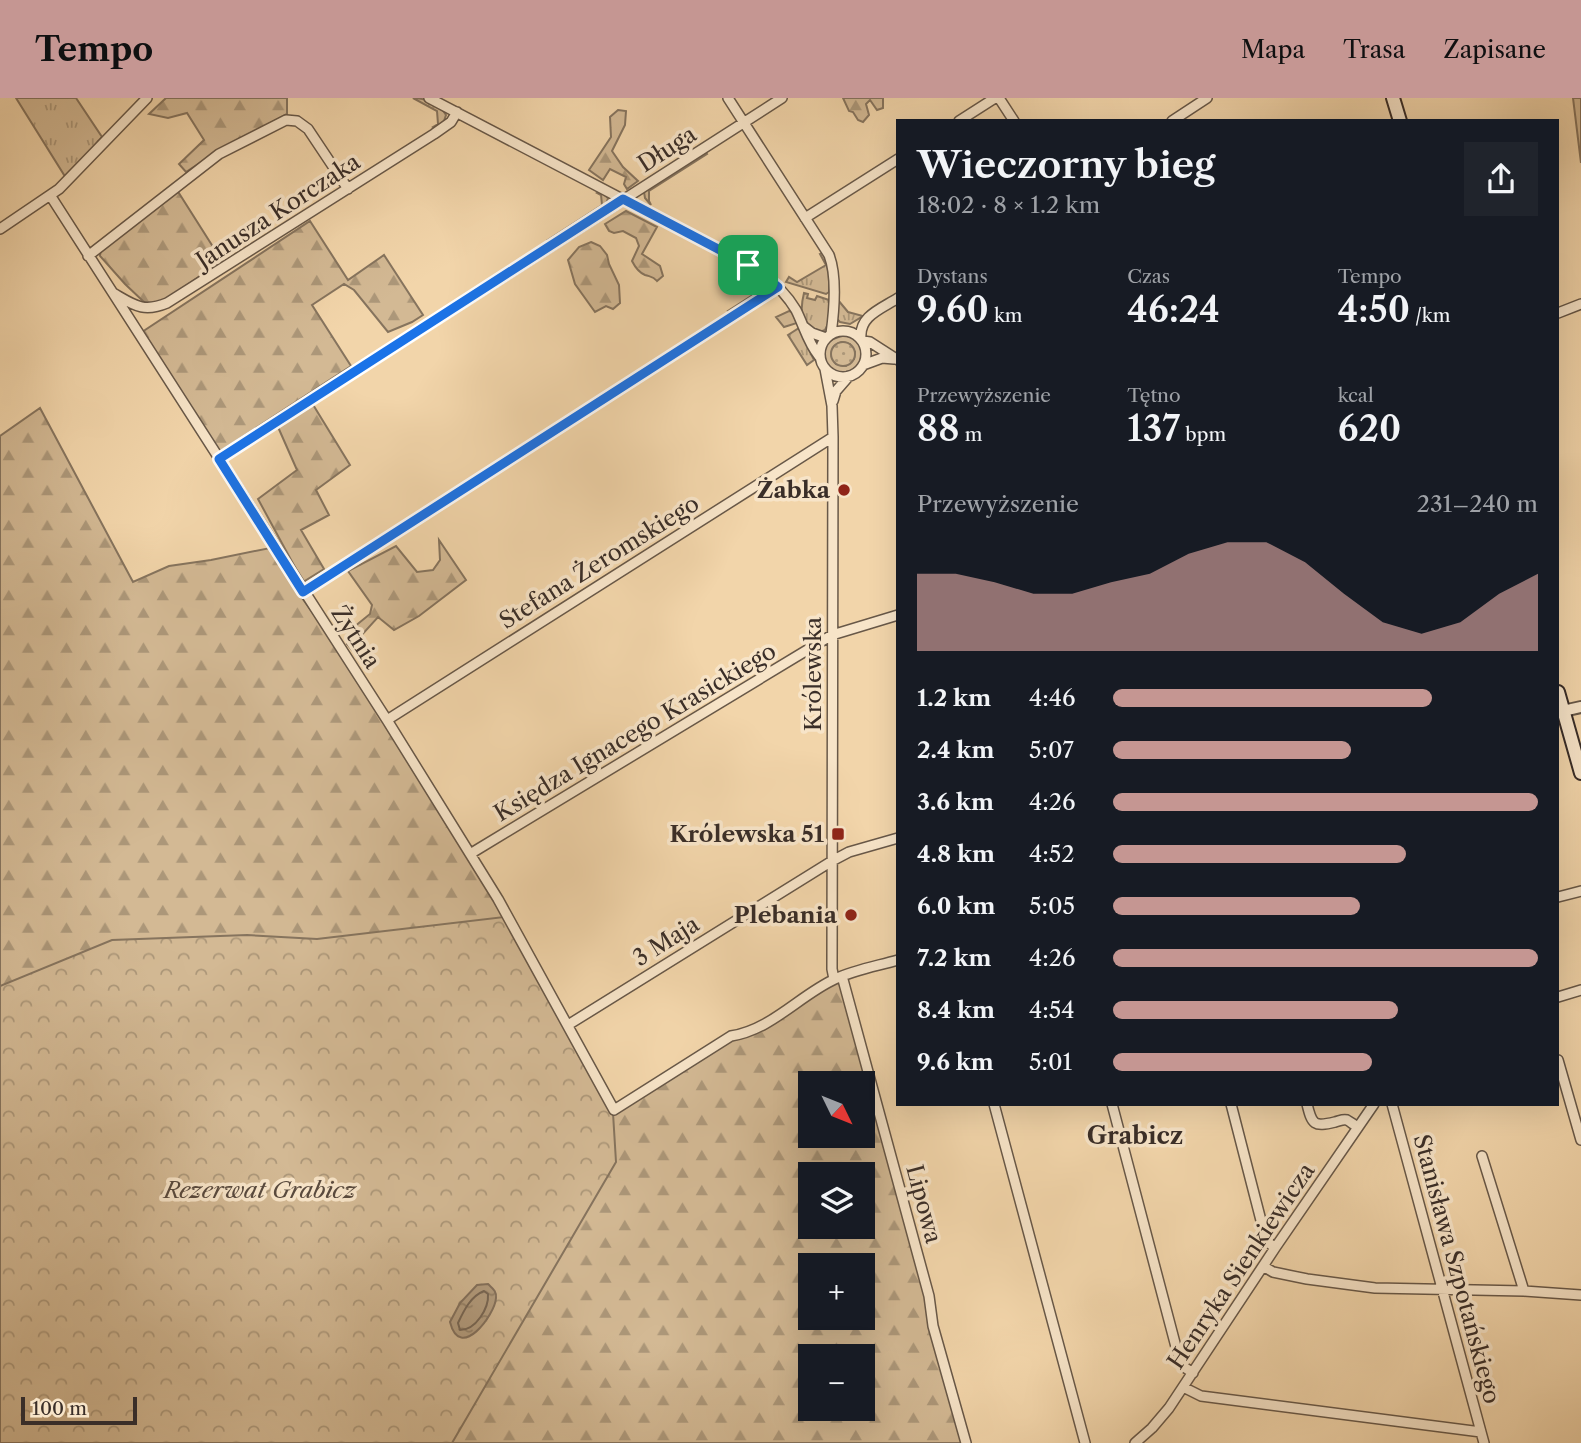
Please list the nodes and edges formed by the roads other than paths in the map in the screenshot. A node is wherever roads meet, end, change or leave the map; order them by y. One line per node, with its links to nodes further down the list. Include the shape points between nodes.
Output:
1 (147, 98): 16 (street)
2 (429, 98): 8 (street)
3 (728, 98): 13 (street)
4 (782, 98): 13 (street, Długa)
5 (997, 98): 9 (street); 10 (street)
6 (1207, 98): 11 (street)
7 (1393, 98): 12 (main road)
8 (457, 113): 15 (street, Janusza Korczaka, via 448,124); 17 (street)
9 (962, 119)
10 (1013, 119)
11 (1175, 119)
12 (1399, 119)
13 (744, 123): 17 (street, Długa); 18 (street)
14 (896, 160): 18 (street)
15 (348, 189): 20 (street, via 308,129 286,120 219,154); 22 (street, Janusza Korczaka, via 157,308 141,308)
16 (50, 195): 19 (street); 20 (street, Żytnia)
17 (623, 199): 21 (street, via 756,269); 39 (street, Długa)
18 (805, 218): 26 (street, via 831,263)
19 (0, 229)
20 (88, 256): 22 (street, Żytnia)
21 (778, 287): 27 (street); 40 (street)
22 (111, 292): 39 (street, Żytnia)
23 (896, 299): 30 (street, via 866,319)
24 (1581, 304): 25 (street)
25 (1559, 313)
26 (833, 320): 28 (street); 29 (street)
27 (803, 326): 29 (street); 31 (street)
28 (843, 331): 29 (street); 30 (street)
29 (829, 336): 31 (street)
30 (862, 340): 32 (street); 34 (street, via 867,353)
31 (819, 356): 35 (street)
32 (896, 359)
33 (896, 360): 34 (street, via 882,358)
34 (863, 365): 36 (street)
35 (825, 369): 36 (street, via 835,376); 37 (street, Królewska)
36 (849, 376): 37 (street, via 836,391)
37 (832, 406): 38 (street, Królewska)
38 (832, 437): 42 (street, Królewska); 45 (street, Stefana Żeromskiego)
39 (219, 459): 40 (street, Żytnia)
40 (303, 592): 45 (street, Żytnia)
41 (896, 616): 42 (street, Księdza Ignacego Krasickiego)
42 (832, 635): 48 (street, Księdza Ignacego Krasickiego); 49 (street, Królewska)
43 (1581, 707): 44 (street)
44 (1560, 711): 46 (main road)
45 (387, 720): 48 (street, Żytnia)
46 (1581, 773)
47 (896, 839): 49 (street, 3 Maja)
48 (470, 854): 56 (street, Żytnia)
49 (832, 860): 53 (street, Królewska, via 832,969); 56 (street, 3 Maja)
50 (1581, 891): 51 (street)
51 (1559, 897)
52 (896, 961): 53 (street)
53 (838, 978): 56 (street, Żytnia, via 758,1027 731,1036 614,1110); 75 (street, Lipowa)
54 (1581, 990): 55 (street)
55 (1559, 997)
56 (568, 1025)
57 (1559, 1063): 65 (street)
58 (995, 1106): 76 (street)
59 (1113, 1106): 72 (street, via 1180,1362)
60 (1232, 1106): 67 (street, via 1265,1236)
61 (1308, 1106): 64 (street, via 1316,1124 1348,1120)
62 (1372, 1106): 64 (street, Henryka Sienkiewicza)
63 (1393, 1106): 69 (street, Stanisława Szpotańskiego)
64 (1357, 1126): 67 (street, Henryka Sienkiewicza)
65 (1581, 1140)
66 (1482, 1156): 70 (street)
67 (1275, 1248): 68 (street, Henryka Sienkiewicza)
68 (1263, 1266): 69 (street, via 1273,1272 1334,1283); 72 (street, Henryka Sienkiewicza)
69 (1442, 1289): 70 (street); 74 (street, Stanisława Szpotańskiego)
70 (1524, 1291): 71 (street)
71 (1581, 1295)
72 (1193, 1373): 73 (street, Henryka Sienkiewicza)
73 (1183, 1387): 74 (street, via 1201,1396); 77 (street, Henryka Sienkiewicza, via 1158,1422)
74 (1481, 1432): 78 (street, Stanisława Szpotańskiego)
75 (966, 1443)
76 (1085, 1443)
77 (1135, 1443)
78 (1484, 1443)

